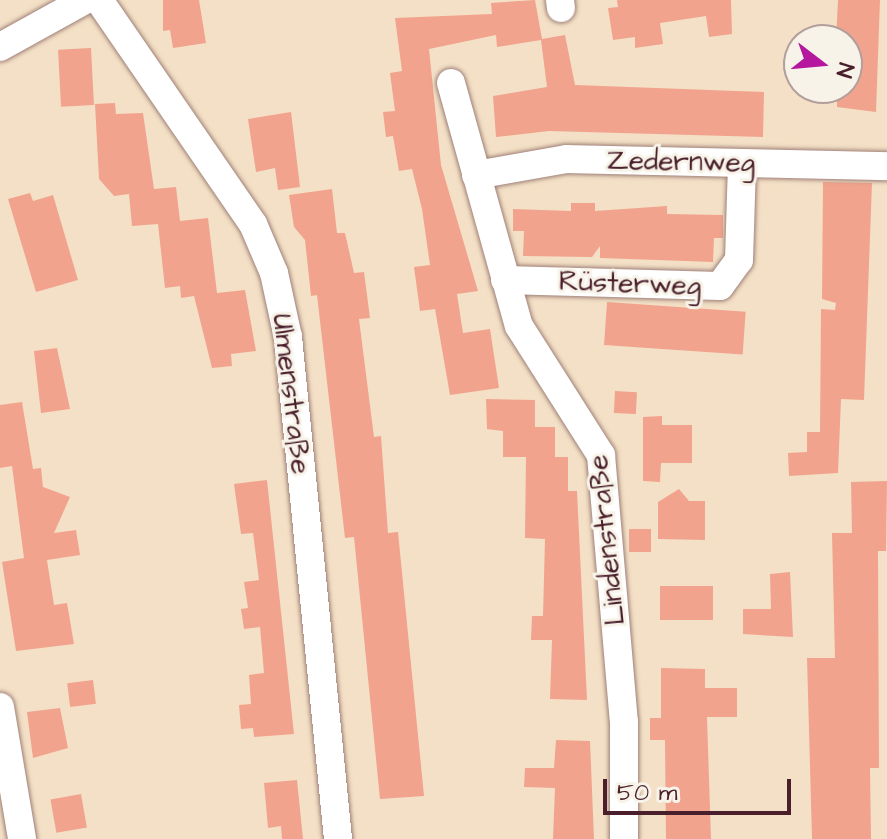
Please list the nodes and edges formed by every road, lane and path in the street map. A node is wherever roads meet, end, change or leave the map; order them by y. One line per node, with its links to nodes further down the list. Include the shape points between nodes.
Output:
1 (85, 0): 3 (street)
2 (99, 0): 11 (street, Ulmenstraße, via 253,224 274,273 288,337)
3 (0, 47)
4 (451, 83): 7 (street, Lindenstraße)
5 (742, 164): 6 (street, Zedernweg); 7 (street, Zedernweg, via 567,159); 8 (street, Rüsterweg, via 739,260 720,286)
6 (887, 166)
7 (476, 175): 8 (street, Lindenstraße)
8 (505, 280): 12 (street, Lindenstraße, via 533,357 592,431 601,455 624,722)
9 (0, 707): 10 (street)
10 (22, 839)
11 (338, 839)
12 (624, 839)

